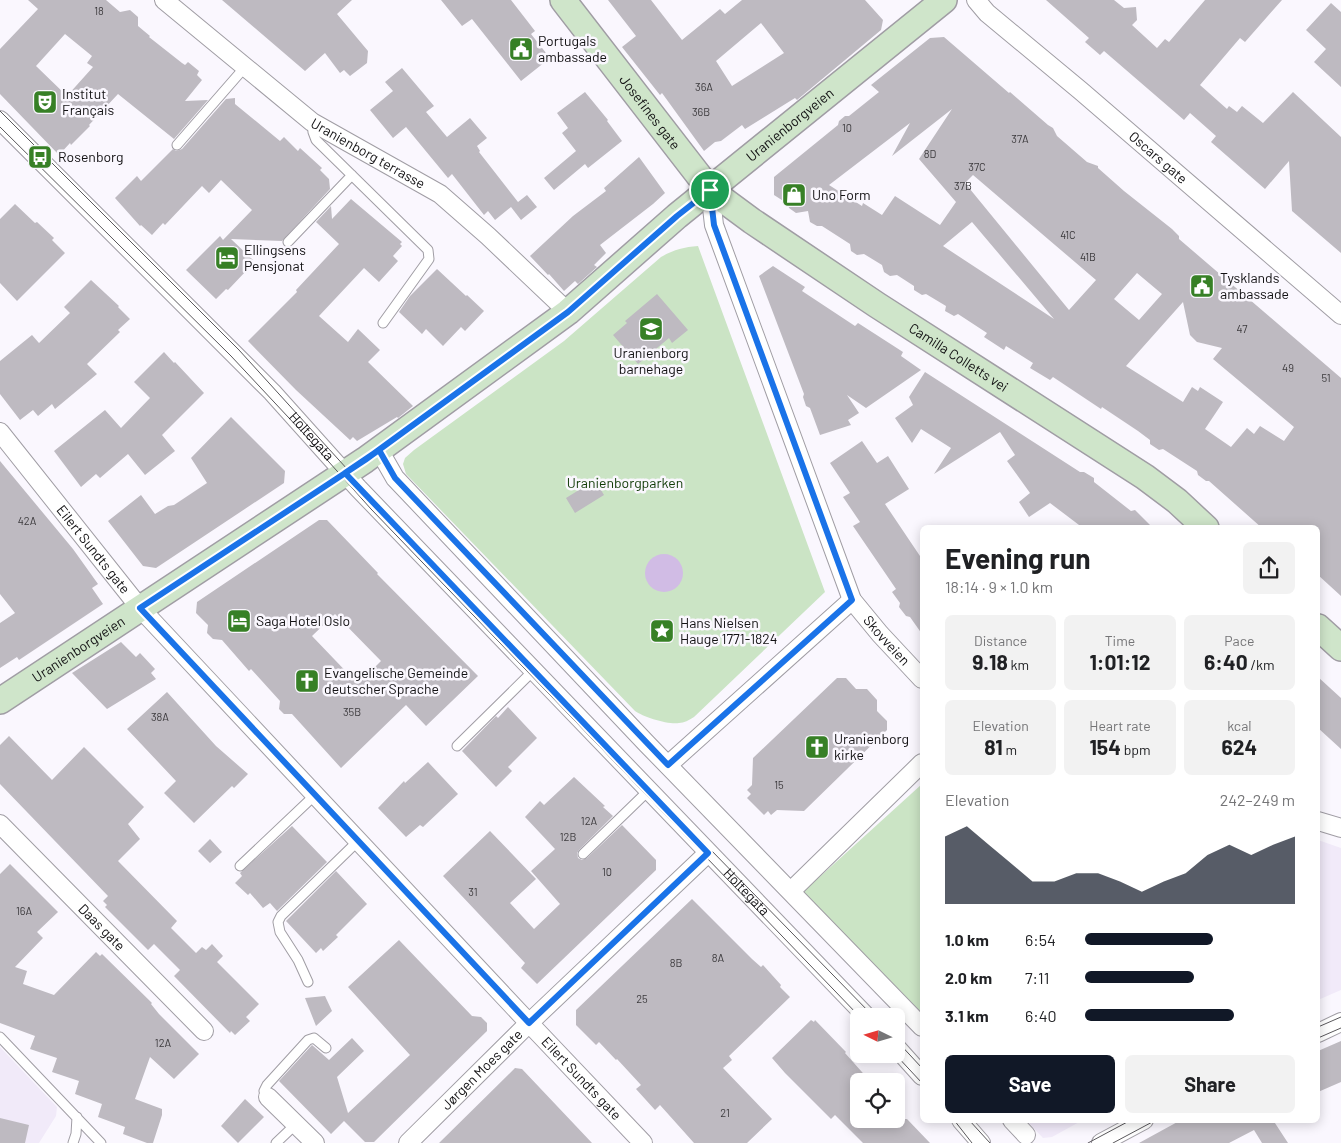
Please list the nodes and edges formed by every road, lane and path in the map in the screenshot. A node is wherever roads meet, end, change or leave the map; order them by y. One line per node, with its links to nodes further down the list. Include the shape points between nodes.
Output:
1 (164, 0): 5 (street, Uranienborg terrasse)
2 (563, 0): 10 (street, Josefines gate)
3 (944, 0): 10 (street, Uranienborgveien)
4 (976, 0): 13 (street, Oscars gate, via 987,13)
5 (245, 67): 7 (street, Uranienborg terrasse); 8 (lane)
6 (0, 120): 17 (street, Holtegata, via 235,354)
7 (312, 122): 9 (lane, via 316,140); 12 (street, Uranienborg terrasse, via 440,194)
8 (177, 145)
9 (352, 175): 11 (lane); 14 (lane, via 428,250 428,259)
10 (710, 190): 12 (street, Uranienborgveien); 18 (street, Camilla Colletts vei, via 877,304 1145,477); 19 (street, via 714,225)
11 (288, 242)
12 (568, 312): 16 (street, Uranienborgveien)
13 (1341, 315)
14 (383, 323)
15 (0, 432): 20 (street, Eilert Sundts gate)
16 (379, 450): 17 (street, Uranienborgveien); 27 (street, via 395,478)
17 (345, 473): 20 (street, Uranienborgveien); 23 (street, Holtegata)
18 (1203, 525)
19 (852, 600): 24 (street, Skovveien); 27 (street)
20 (140, 608): 25 (street, Uranienborgveien); 30 (street, Eilert Sundts gate)
21 (1320, 630): 22 (street)
22 (1341, 648)
23 (533, 671): 26 (lane); 29 (street, Holtegata)
24 (920, 677)
25 (0, 701)
26 (457, 746)
27 (668, 765): 38 (street)
28 (920, 765): 38 (street)
29 (648, 791): 35 (street, Holtegata); 36 (lane)
30 (315, 795): 34 (street, Eilert Sundts gate); 37 (lane)
31 (1320, 822): 33 (street)
32 (0, 824): 44 (street, Daas gate)
33 (1341, 828)
34 (358, 841): 39 (lane, via 278,922 280,932); 42 (street, Eilert Sundts gate)
35 (708, 853): 40 (street, Holtegata); 42 (street, Jørgen Moes gate)
36 (583, 854)
37 (240, 866)
38 (791, 891): 43 (street)
39 (308, 982)
40 (858, 1008)
41 (1341, 1022): 45 (street)
42 (529, 1023): 62 (street, Jørgen Moes gate); 63 (street, Eilert Sundts gate)
43 (920, 1025)
44 (204, 1032)
45 (1320, 1032)
46 (0, 1037): 51 (lane)
47 (326, 1048): 50 (lane, via 316,1040 308,1040 267,1085 264,1091)
48 (905, 1057): 49 (street)
49 (920, 1074)
50 (268, 1097): 55 (street)
51 (77, 1117): 58 (lane); 59 (lane)
52 (964, 1123): 64 (street)
53 (1015, 1123): 56 (street)
54 (1141, 1123): 57 (street)
55 (296, 1124): 60 (lane); 61 (street)
56 (1026, 1135)
57 (1126, 1137): 65 (street)
58 (73, 1143)
59 (101, 1143)
60 (276, 1143)
61 (315, 1143)
62 (408, 1143)
63 (643, 1143)
64 (981, 1143)
65 (1101, 1143)

